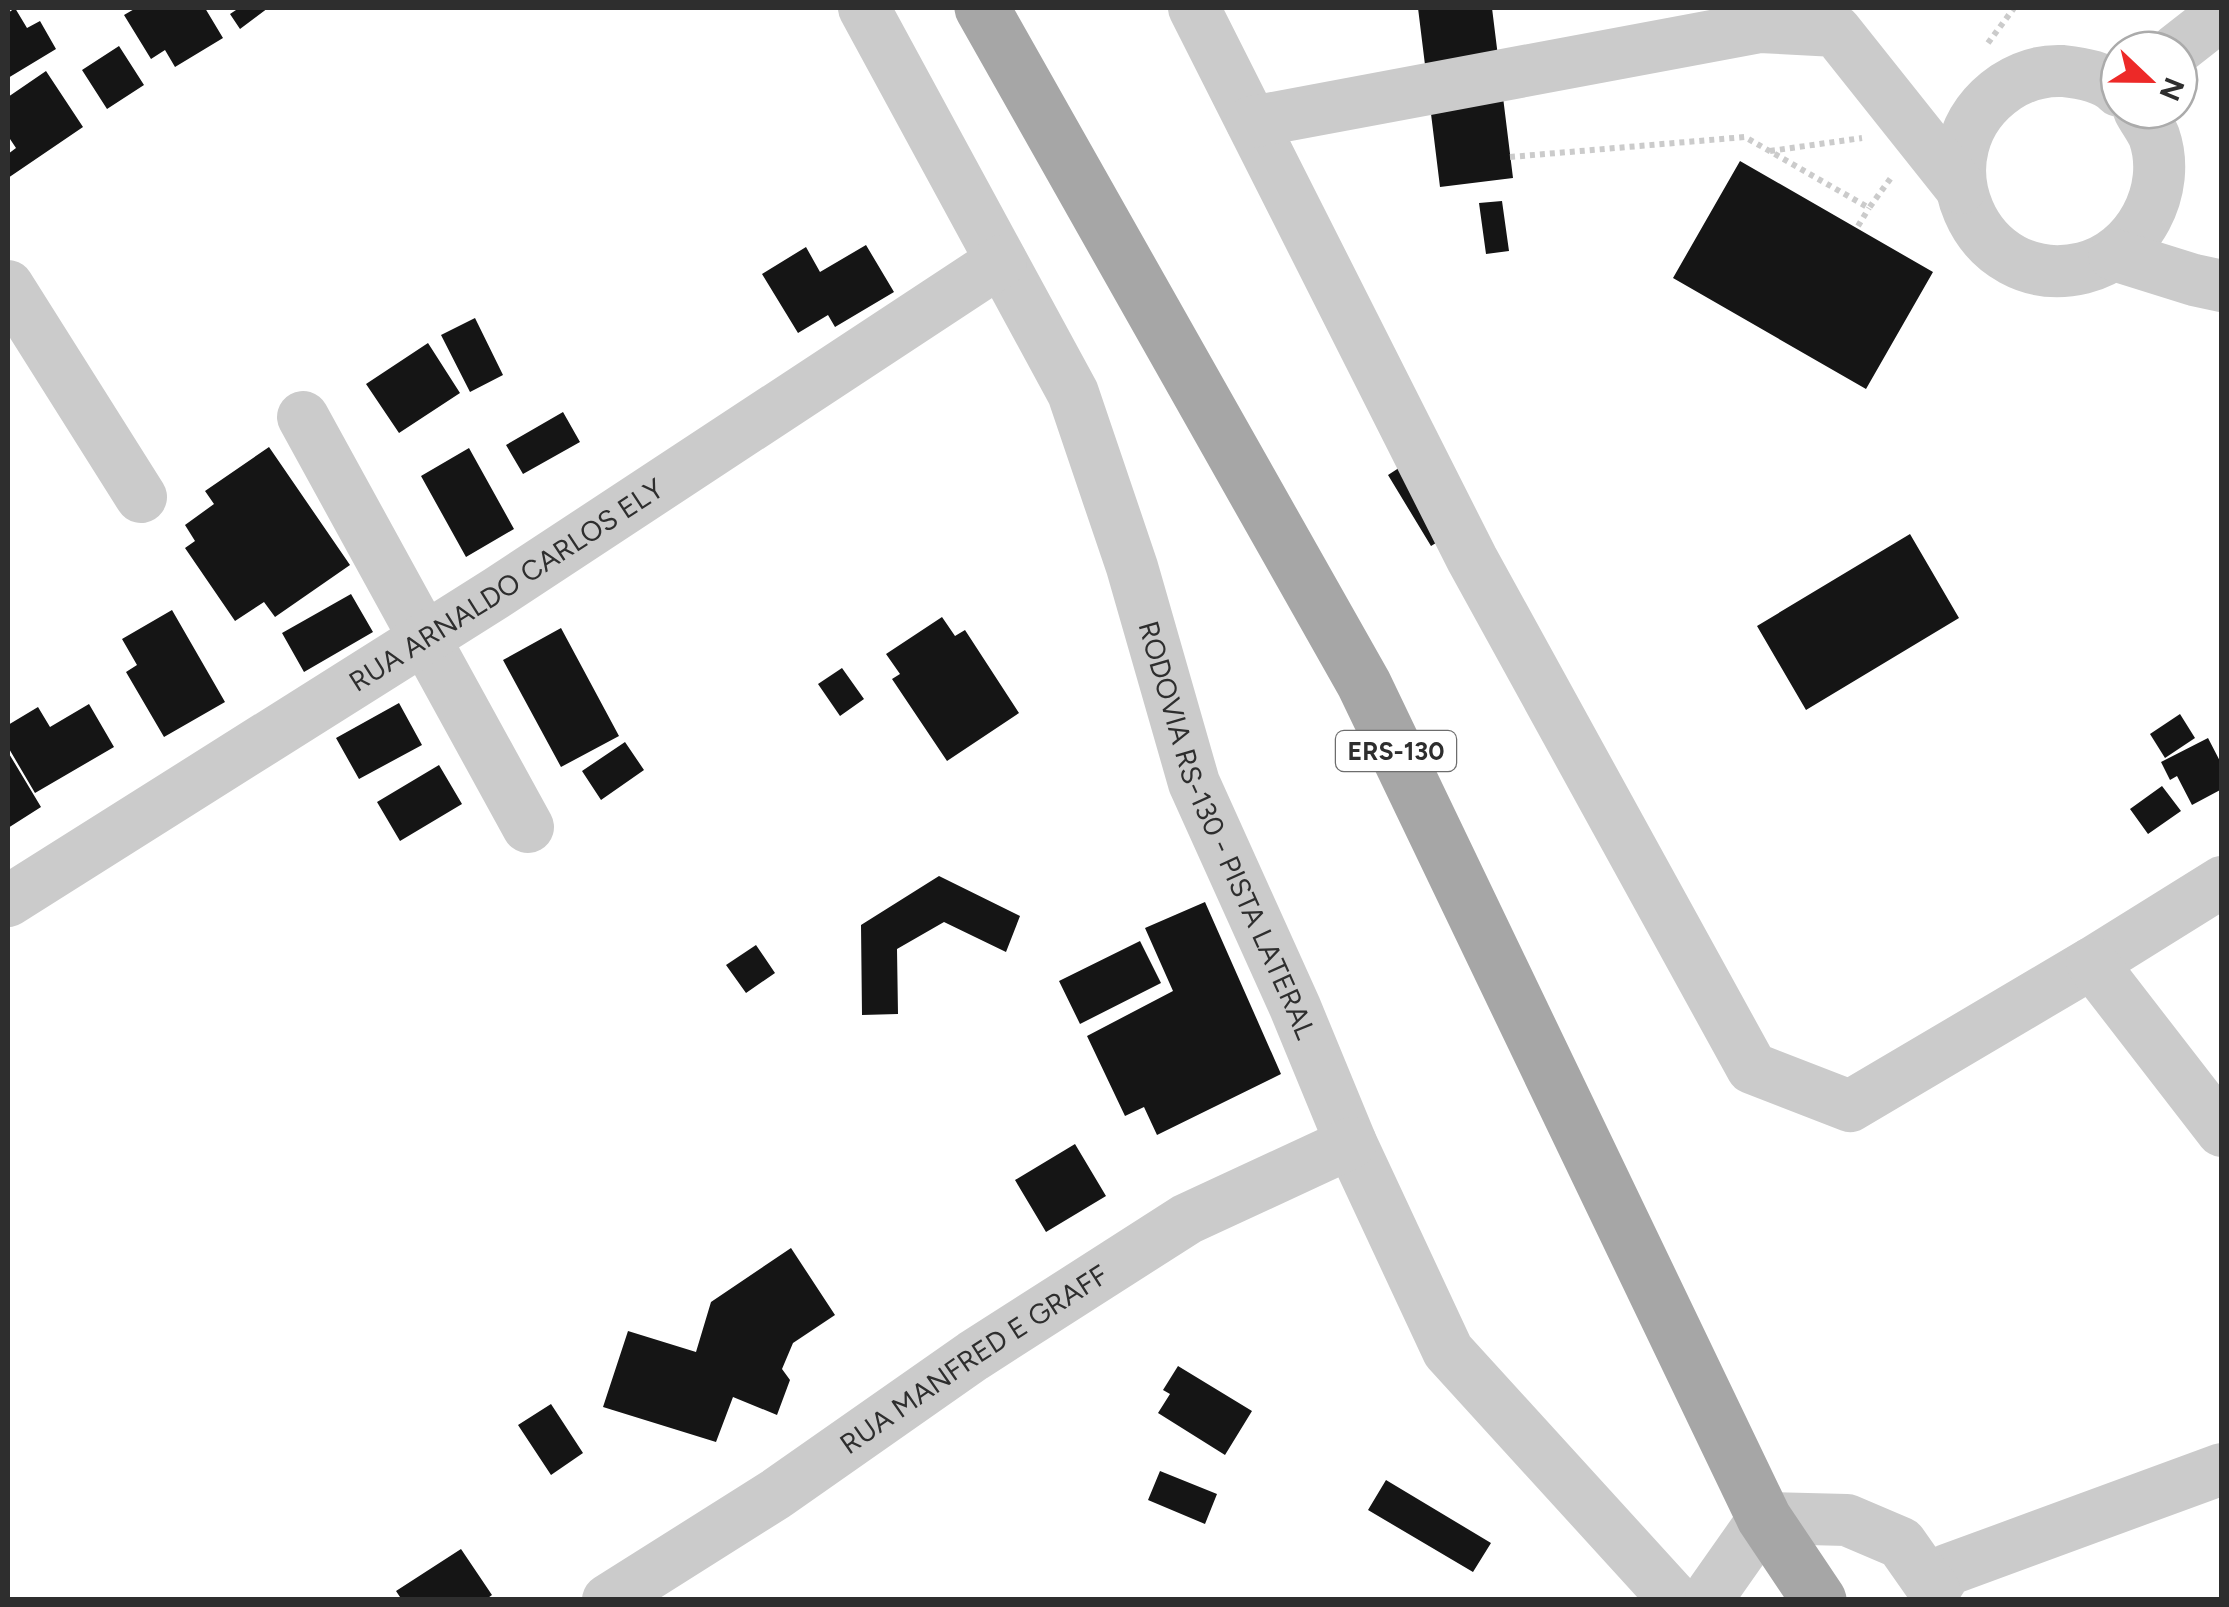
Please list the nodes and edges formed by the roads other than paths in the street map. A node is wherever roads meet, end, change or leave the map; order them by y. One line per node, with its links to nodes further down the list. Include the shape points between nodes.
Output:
1 (864, 8): 12 (street, RODOVIA RS-130 - PISTA LATERAL)
2 (982, 8): 25 (main road, ERS-130, via 1364,684)
3 (1194, 8): 8 (street)
4 (1763, 14): 8 (street); 10 (street, via 1836,31)
5 (2222, 14): 6 (street)
6 (2199, 32)
7 (2099, 80): 10 (street, via 2049,70 1990,98 1970,124)
8 (1252, 122): 21 (street, via 1472,559 1752,1068 1850,1106)
9 (2150, 130): 11 (street, via 2160,170 2154,203 2138,232)
10 (1960, 188): 11 (street, via 1971,219 2019,263 2084,268)
11 (2114, 254): 14 (street)
12 (1001, 261): 17 (street, RUA ARNALDO CARLOS ELY); 23 (street, RODOVIA RS-130 - PISTA LATERAL, via 1073,393 1194,783)
13 (8, 286): 16 (street)
14 (2222, 286)
15 (302, 417): 17 (street)
16 (141, 497)
17 (425, 637): 18 (street); 20 (street, RUA ARNALDO CARLOS ELY)
18 (528, 827)
19 (2222, 882): 21 (street)
20 (8, 901)
21 (2092, 963): 22 (street)
22 (2222, 1130)
23 (1351, 1142): 27 (street, RUA MANFRED E GRAFF, via 1187,1219); 28 (street, RODOVIA RS-130 - PISTA LATERAL, via 1448,1351)
24 (2222, 1469): 26 (street)
25 (1764, 1518): 26 (street, via 1848,1520 1901,1543); 29 (street); 30 (main road, ERS-130)
26 (1947, 1590)
27 (608, 1600)
28 (1675, 1600)
29 (1710, 1600)
30 (1819, 1600)

